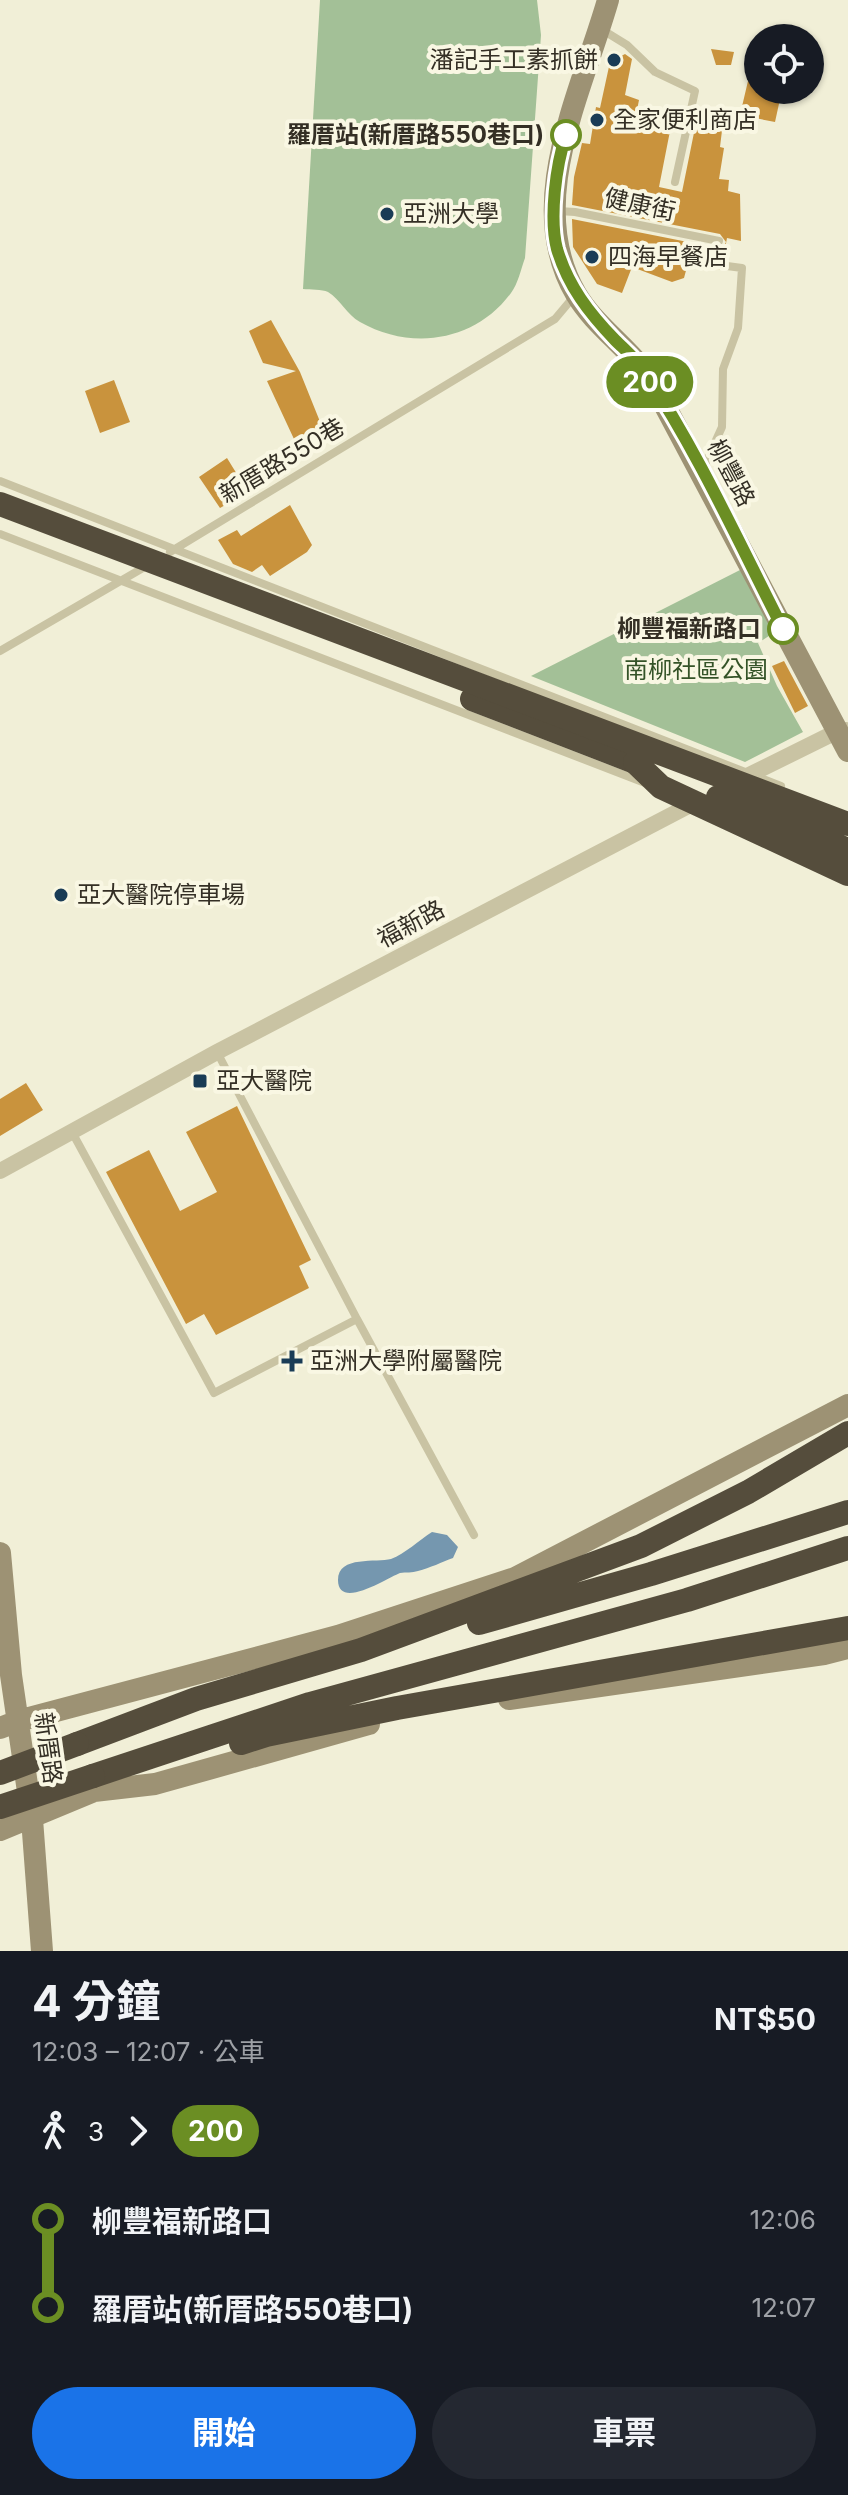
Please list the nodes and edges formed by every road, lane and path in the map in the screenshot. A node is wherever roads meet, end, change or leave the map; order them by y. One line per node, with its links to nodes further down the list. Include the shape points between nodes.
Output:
1 (608, 0): 2 (street, 柳豐路)
2 (600, 28): 3 (lane, via 655,72 695,91); 4 (street, 柳豐路, via 563,142)
3 (675, 182)
4 (553, 211): 5 (lane, 健康街); 7 (street, 柳豐路, via 556,246)
5 (719, 241)
6 (727, 266): 8 (lane, via 742,268 740,315 723,369 722,427)
7 (576, 294): 8 (street, 柳豐路, via 642,368); 13 (lane, 新厝路550巷, via 555,319)
8 (701, 472): 16 (street, 柳豐路)
9 (0, 481): 13 (lane)
10 (0, 504): 23 (highway, bridge)
11 (0, 518): 17 (highway)
12 (0, 534): 14 (lane)
13 (172, 551): 14 (lane, 新厝路550巷); 18 (lane)
14 (119, 582): 15 (lane, 新厝路550巷); 20 (lane)
15 (0, 651)
16 (845, 737): 18 (street, 福新路)
17 (635, 762): 24 (highway, bridge); 25 (highway, bridge, via 661,787)
18 (750, 774): 19 (lane); 20 (street, 福新路)
19 (792, 791)
20 (696, 802): 25 (lane); 26 (street, 福新路)
21 (820, 803): 22 (lane)
22 (848, 814)
23 (848, 824)
24 (848, 850)
25 (848, 873)
26 (217, 1052): 27 (street, 福新路); 29 (lane)
27 (72, 1132): 28 (street, 福新路); 29 (lane, via 214,1393)
28 (0, 1171)
29 (357, 1319): 35 (lane)
30 (848, 1405): 43 (street, via 515,1578 338,1636)
31 (848, 1433): 33 (highway)
32 (848, 1453): 33 (highway)
33 (748, 1492): 44 (highway, via 641,1546 565,1576)
34 (848, 1512): 44 (highway)
35 (474, 1535)
36 (848, 1548): 46 (highway, via 687,1600 310,1704)
37 (0, 1553): 42 (street, 新厝路)
38 (848, 1618): 41 (highway)
39 (848, 1628): 41 (highway)
40 (848, 1648): 48 (street, via 396,1717 155,1784 94,1791)
41 (732, 1649): 46 (highway, via 266,1735 137,1775)
42 (6, 1668): 43 (street, 新厝路)
43 (9, 1724): 48 (street, 新厝路)
44 (77, 1744): 45 (highway, bridge)
45 (0, 1773)
46 (93, 1776): 47 (highway, bridge)
47 (0, 1807)
48 (32, 1819): 49 (street); 50 (street, 新厝路)
49 (0, 1830)
50 (42, 1951)

